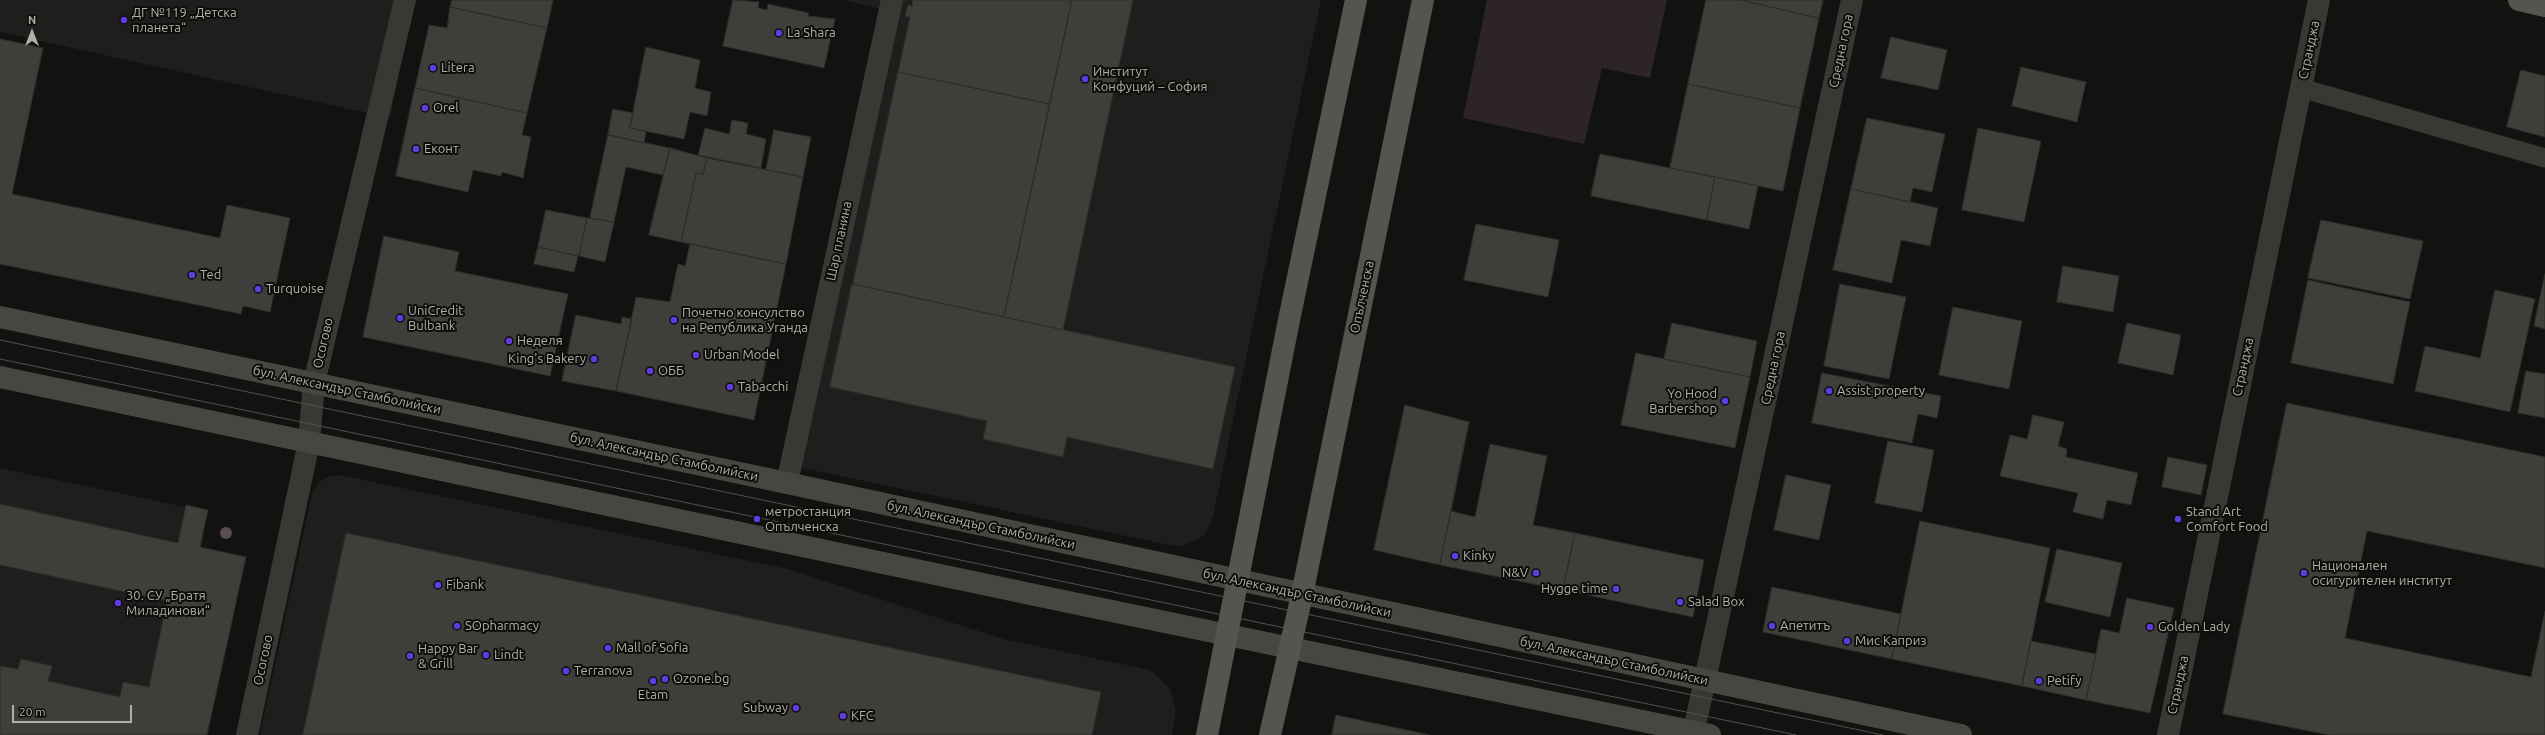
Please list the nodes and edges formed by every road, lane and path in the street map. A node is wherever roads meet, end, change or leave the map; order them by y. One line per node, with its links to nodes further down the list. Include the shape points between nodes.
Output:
1 (405, 0): 13 (street, Осогово)
2 (892, 0): 15 (street, Шар планина)
3 (1356, 0): 16 (main road)
4 (1423, 0): 17 (main road, Опълченска)
5 (1852, 0): 20 (street, Средна гора)
6 (2319, 0): 9 (street, Странджа)
7 (2519, 0): 8 (main road)
8 (2545, 6)
9 (2301, 88): 10 (lane); 26 (street, Странджа)
10 (2545, 158)
11 (0, 317): 13 (main road, бул. Александър Стамболийски)
12 (0, 377): 14 (main road)
13 (314, 383): 14 (street, Осогово); 15 (main road, бул. Александър Стамболийски)
14 (309, 442): 18 (main road); 22 (street, Осогово)
15 (787, 483): 16 (main road, бул. Александър Стамболийски)
16 (1237, 581): 17 (main road, бул. Александър Стамболийски); 18 (main road)
17 (1302, 595): 19 (main road, Опълченска); 20 (main road, бул. Александър Стамболийски)
18 (1227, 635): 19 (main road); 23 (main road)
19 (1290, 648): 21 (main road); 24 (main road, Опълченска)
20 (1704, 681): 21 (street, Средна гора); 25 (main road, бул. Александър Стамболийски)
21 (1699, 734)
22 (247, 735)
23 (1207, 735)
24 (1270, 735)
25 (1961, 735)
26 (2168, 735)

